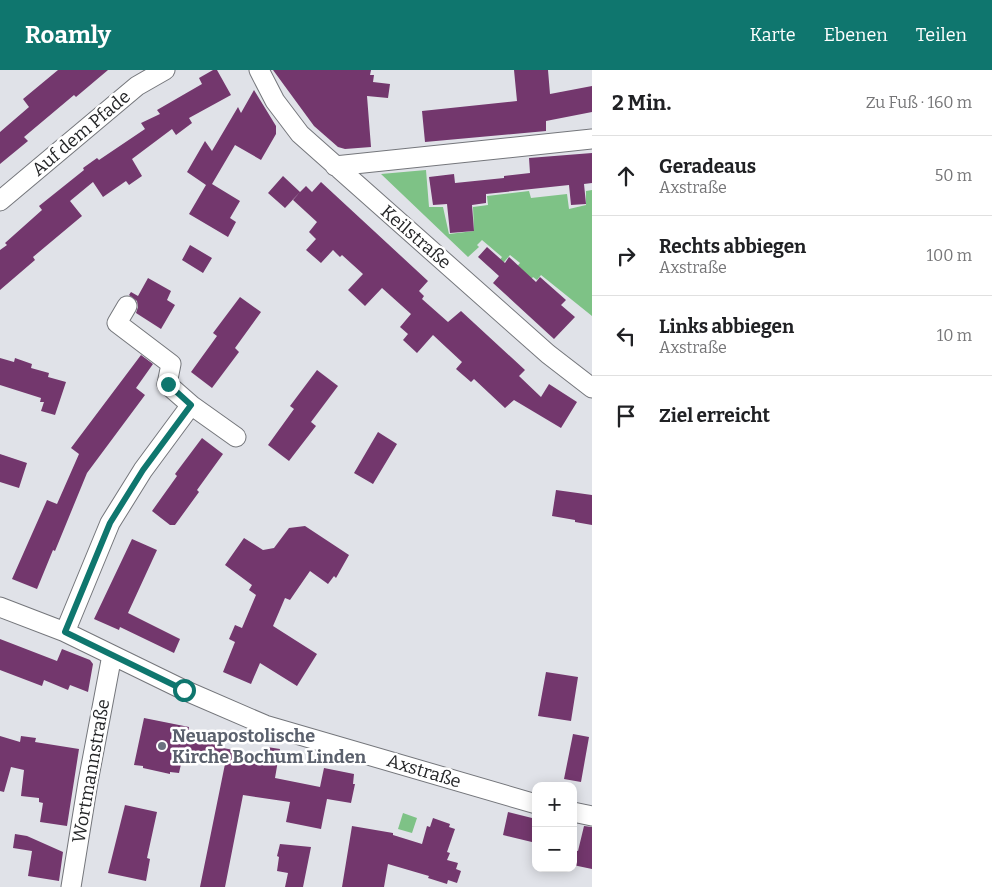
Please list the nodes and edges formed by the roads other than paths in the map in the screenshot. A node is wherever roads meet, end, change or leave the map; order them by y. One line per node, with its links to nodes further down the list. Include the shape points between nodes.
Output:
1 (165, 70): 5 (street, Auf dem Pfade, via 137,86)
2 (259, 70): 4 (street, Keilstraße, via 291,124)
3 (592, 139): 4 (street)
4 (335, 166): 7 (street, Keilstraße, via 548,354)
5 (0, 200)
6 (127, 306): 8 (street, via 117,323 171,364 168,384)
7 (592, 388)
8 (191, 405): 9 (street); 11 (street, via 143,470 110,523)
9 (236, 436)
10 (0, 607): 11 (street, Axstraße)
11 (65, 632): 12 (street, Axstraße)
12 (112, 655): 13 (street, Axstraße, via 264,725); 16 (street, Wortmannstraße)
13 (532, 803)
14 (577, 813): 15 (street)
15 (592, 816)
16 (71, 887)

